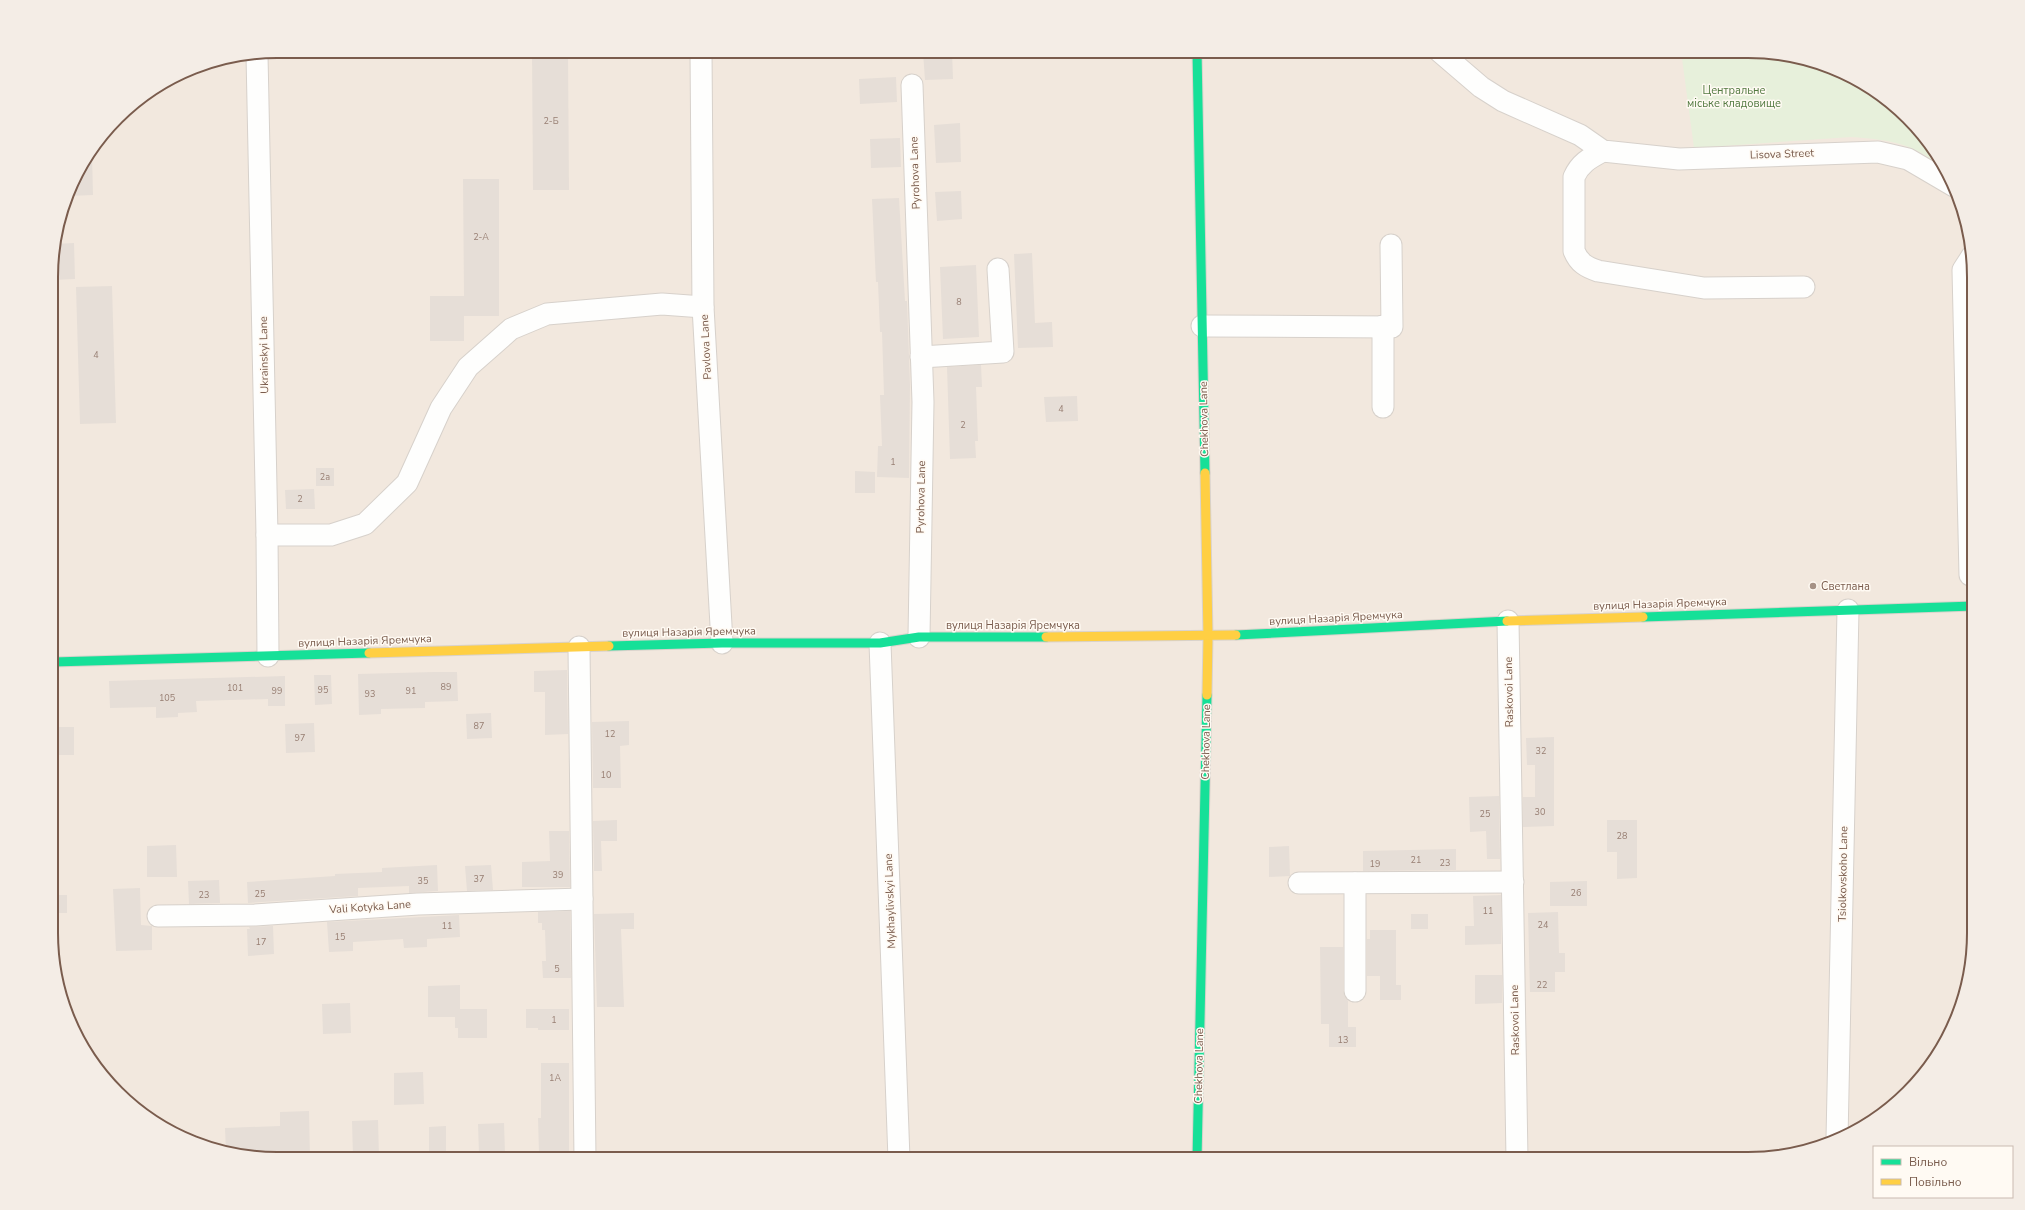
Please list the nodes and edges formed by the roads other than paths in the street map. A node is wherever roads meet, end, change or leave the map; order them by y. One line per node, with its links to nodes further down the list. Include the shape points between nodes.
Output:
1 (701, 58): 12 (street, Pavlova Lane)
2 (1197, 58): 13 (street, Chekhova Lane)
3 (1447, 58): 6 (street, Lisova Street, via 1481,87 1503,101 1580,135)
4 (257, 59): 18 (street, Ukrainskyi Lane)
5 (912, 85): 15 (street, Pyrohova Lane)
6 (1603, 151): 7 (street, Lisova Street, via 1679,159 1878,152 1908,159); 11 (street, via 1578,168 1574,177 1574,251 1578,261 1598,271 1704,288)
7 (1944, 180)
8 (1391, 245): 14 (street, via 1392,327)
9 (1967, 264): 17 (street, via 1963,270)
10 (998, 269): 15 (street, via 1003,352)
11 (1804, 287)
12 (703, 307): 18 (street, via 662,304 547,314 511,329 468,367 441,408 407,483 365,524 331,535); 24 (street, Pavlova Lane)
13 (1202, 326): 14 (street); 22 (street, Chekhova Lane)
14 (1383, 326): 16 (street)
15 (921, 357): 23 (street, Pyrohova Lane, via 923,402)
16 (1383, 407)
17 (1967, 444)
18 (268, 535): 27 (street, Ukrainskyi Lane)
19 (1967, 606): 20 (street, вулиця Назарія Яремчука)
20 (1848, 610): 21 (street, вулиця Назарія Яремчука); 35 (street, Tsiolkovskoho Lane)
21 (1508, 622): 22 (street, вулиця Назарія Яремчука); 29 (street, Raskovoi Lane)
22 (1208, 636): 23 (street, вулиця Назарія Яремчука); 38 (street, Chekhova Lane)
23 (919, 637): 25 (street, вулиця Назарія Яремчука)
24 (722, 643): 25 (street, вулиця Назарія Яремчука); 26 (street, вулиця Назарія Яремчука)
25 (880, 643): 37 (street, Mykhaylivskyi Lane)
26 (579, 647): 27 (street, вулиця Назарія Яремчука); 32 (street)
27 (268, 656): 28 (street, вулиця Назарія Яремчука)
28 (58, 662)
29 (1513, 882): 31 (street); 39 (street, Raskovoi Lane)
30 (1299, 883): 31 (street)
31 (1355, 883): 34 (street)
32 (582, 899): 33 (street, Vali Kotyka Lane, via 418,904 255,915); 36 (street)
33 (158, 916)
34 (1355, 991)
35 (1837, 1133)
36 (585, 1152)
37 (899, 1152)
38 (1197, 1152)
39 (1517, 1152)

